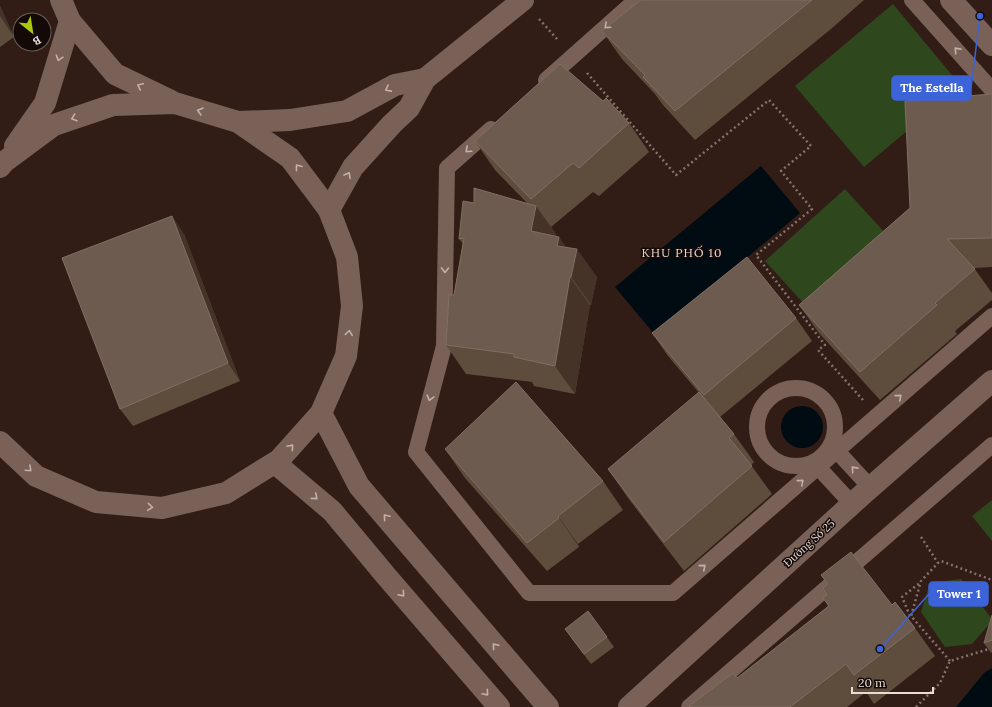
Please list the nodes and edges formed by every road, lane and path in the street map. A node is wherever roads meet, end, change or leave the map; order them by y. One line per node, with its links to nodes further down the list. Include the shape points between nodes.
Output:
1 (61, 0): 6 (street)
2 (523, 0): 8 (path); 9 (street)
3 (636, 0): 8 (lane, one-way to 8)
4 (912, 0): 10 (lane, one-way to 4)
5 (951, 0): 7 (street)
6 (70, 21): 12 (street, one-way to 6, via 115,74); 15 (street, one-way to 15, via 45,103)
7 (992, 45)
8 (573, 56): 11 (lane); 20 (path, via 676,175 769,100 811,146 781,171 812,209 756,255 825,345 818,350)
9 (425, 79): 14 (street, one-way to 14, via 395,85 347,110 290,120); 16 (street, one-way to 9, via 353,167 409,108)
10 (992, 90)
11 (532, 92)
12 (175, 103): 14 (street, one-way to 12); 15 (street, one-way to 15, via 113,105 61,122)
13 (504, 117): 23 (lane, one-way to 23, via 447,168 444,346 416,452 528,594 673,593)
14 (238, 122): 16 (street, one-way to 14, via 290,158)
15 (2, 165)
16 (330, 210): 19 (street, one-way to 16, via 346,356 352,306 347,257)
17 (992, 316): 20 (lane, one-way to 17)
18 (992, 381): 25 (street, Đường Số 25)
19 (321, 413): 24 (street, one-way to 19); 35 (street, one-way to 19, via 359,486)
20 (877, 416): 23 (lane)
21 (0, 442): 24 (street, one-way to 24, via 36,476 96,502 162,508 226,493)
22 (992, 445): 37 (lane)
23 (826, 458): 23 (lane, via 834,432 834,419 830,407 821,396 797,387 783,389 762,406 757,418 756,431 760,444 768,454 779,462 792,466 805,465); 25 (lane, one-way to 23); 26 (lane)
24 (275, 463): 34 (street, one-way to 34, via 332,511)
25 (870, 488): 26 (street, Đường Số 25)
26 (852, 504): 36 (street, Đường Số 25)
27 (920, 537): 28 (path)
28 (938, 563): 29 (path, via 941,561); 30 (path)
29 (992, 580)
30 (921, 581): 31 (path); 31 (path, via 902,597)
31 (911, 616): 33 (path)
32 (992, 648): 33 (path)
33 (950, 661): 38 (path, via 940,683)
34 (499, 707)
35 (548, 707)
36 (629, 707)
37 (689, 707)
38 (916, 707)

